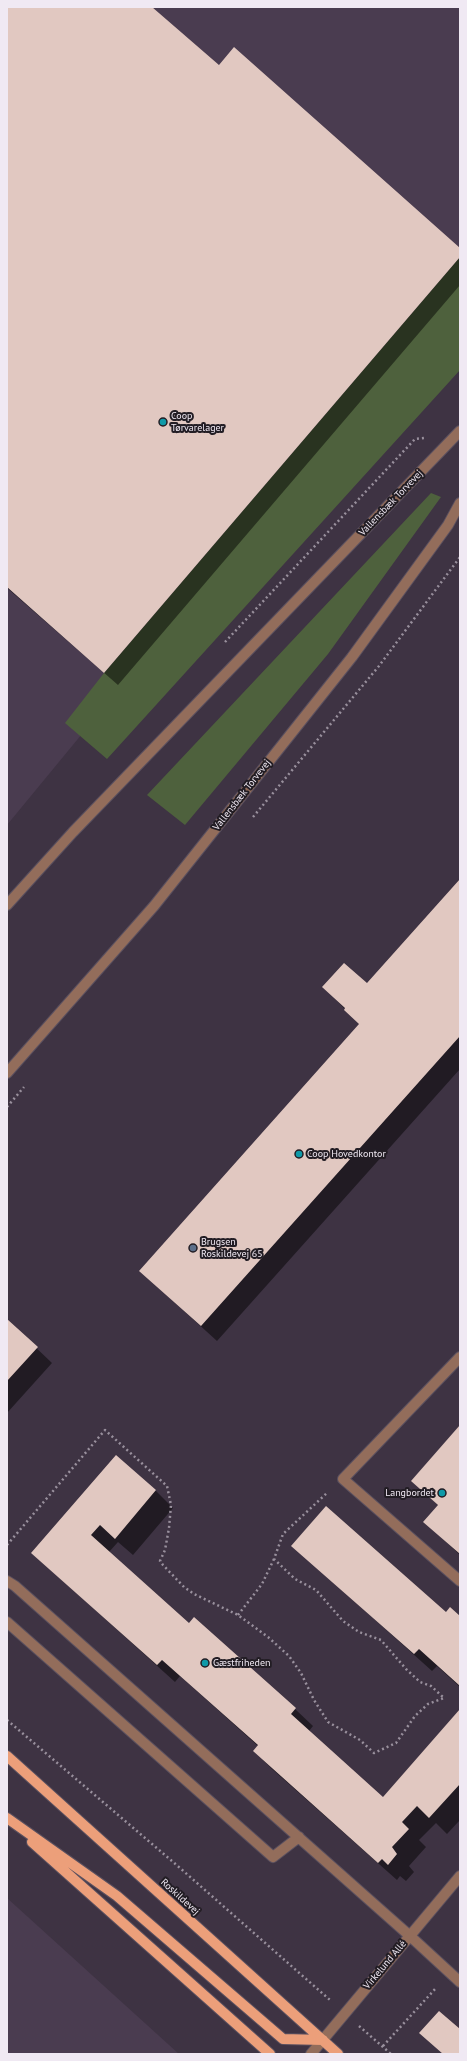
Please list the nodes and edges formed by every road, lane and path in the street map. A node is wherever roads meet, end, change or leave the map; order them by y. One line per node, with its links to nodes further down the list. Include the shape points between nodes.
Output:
1 (460, 431): 3 (street, Vallensbæk Torvevej, via 73,832)
2 (460, 503): 4 (street, Vallensbæk Torvevej, via 448,525 352,657 154,906)
3 (7, 905)
4 (7, 1073)
5 (460, 1357): 6 (street)
6 (343, 1479): 8 (path, via 283,1534); 10 (street)
7 (7, 1545): 11 (path, via 105,1430 167,1486 171,1505 166,1545 160,1561 194,1594)
8 (274, 1558): 11 (path, via 262,1584); 11 (path, via 295,1579 316,1590 343,1621 359,1632 381,1640 420,1682 431,1686 444,1698 428,1704 415,1716 396,1743 374,1753 360,1740 328,1722 289,1656)
9 (7, 1581): 16 (street)
10 (460, 1581)
11 (238, 1615)
12 (7, 1622): 16 (street, via 274,1857)
13 (7, 1720): 21 (path)
14 (7, 1756): 22 (main road, Roskildevej)
15 (7, 1819): 22 (main road, via 117,1896 283,2039); 24 (main road)
16 (299, 1837): 18 (street)
17 (460, 1876): 18 (street, Virkelund Allé)
18 (410, 1936): 19 (street); 21 (street, Virkelund Allé)
19 (450, 1973): 20 (street); 23 (path)
20 (460, 1982)
21 (345, 2013): 22 (street, Virkelund Allé); 23 (path)
22 (323, 2040): 25 (street, Virkelund Allé); 26 (main road, Roskildevej)
23 (383, 2046): 27 (path)
24 (270, 2054)
25 (311, 2054)
26 (338, 2054)
27 (391, 2054)

